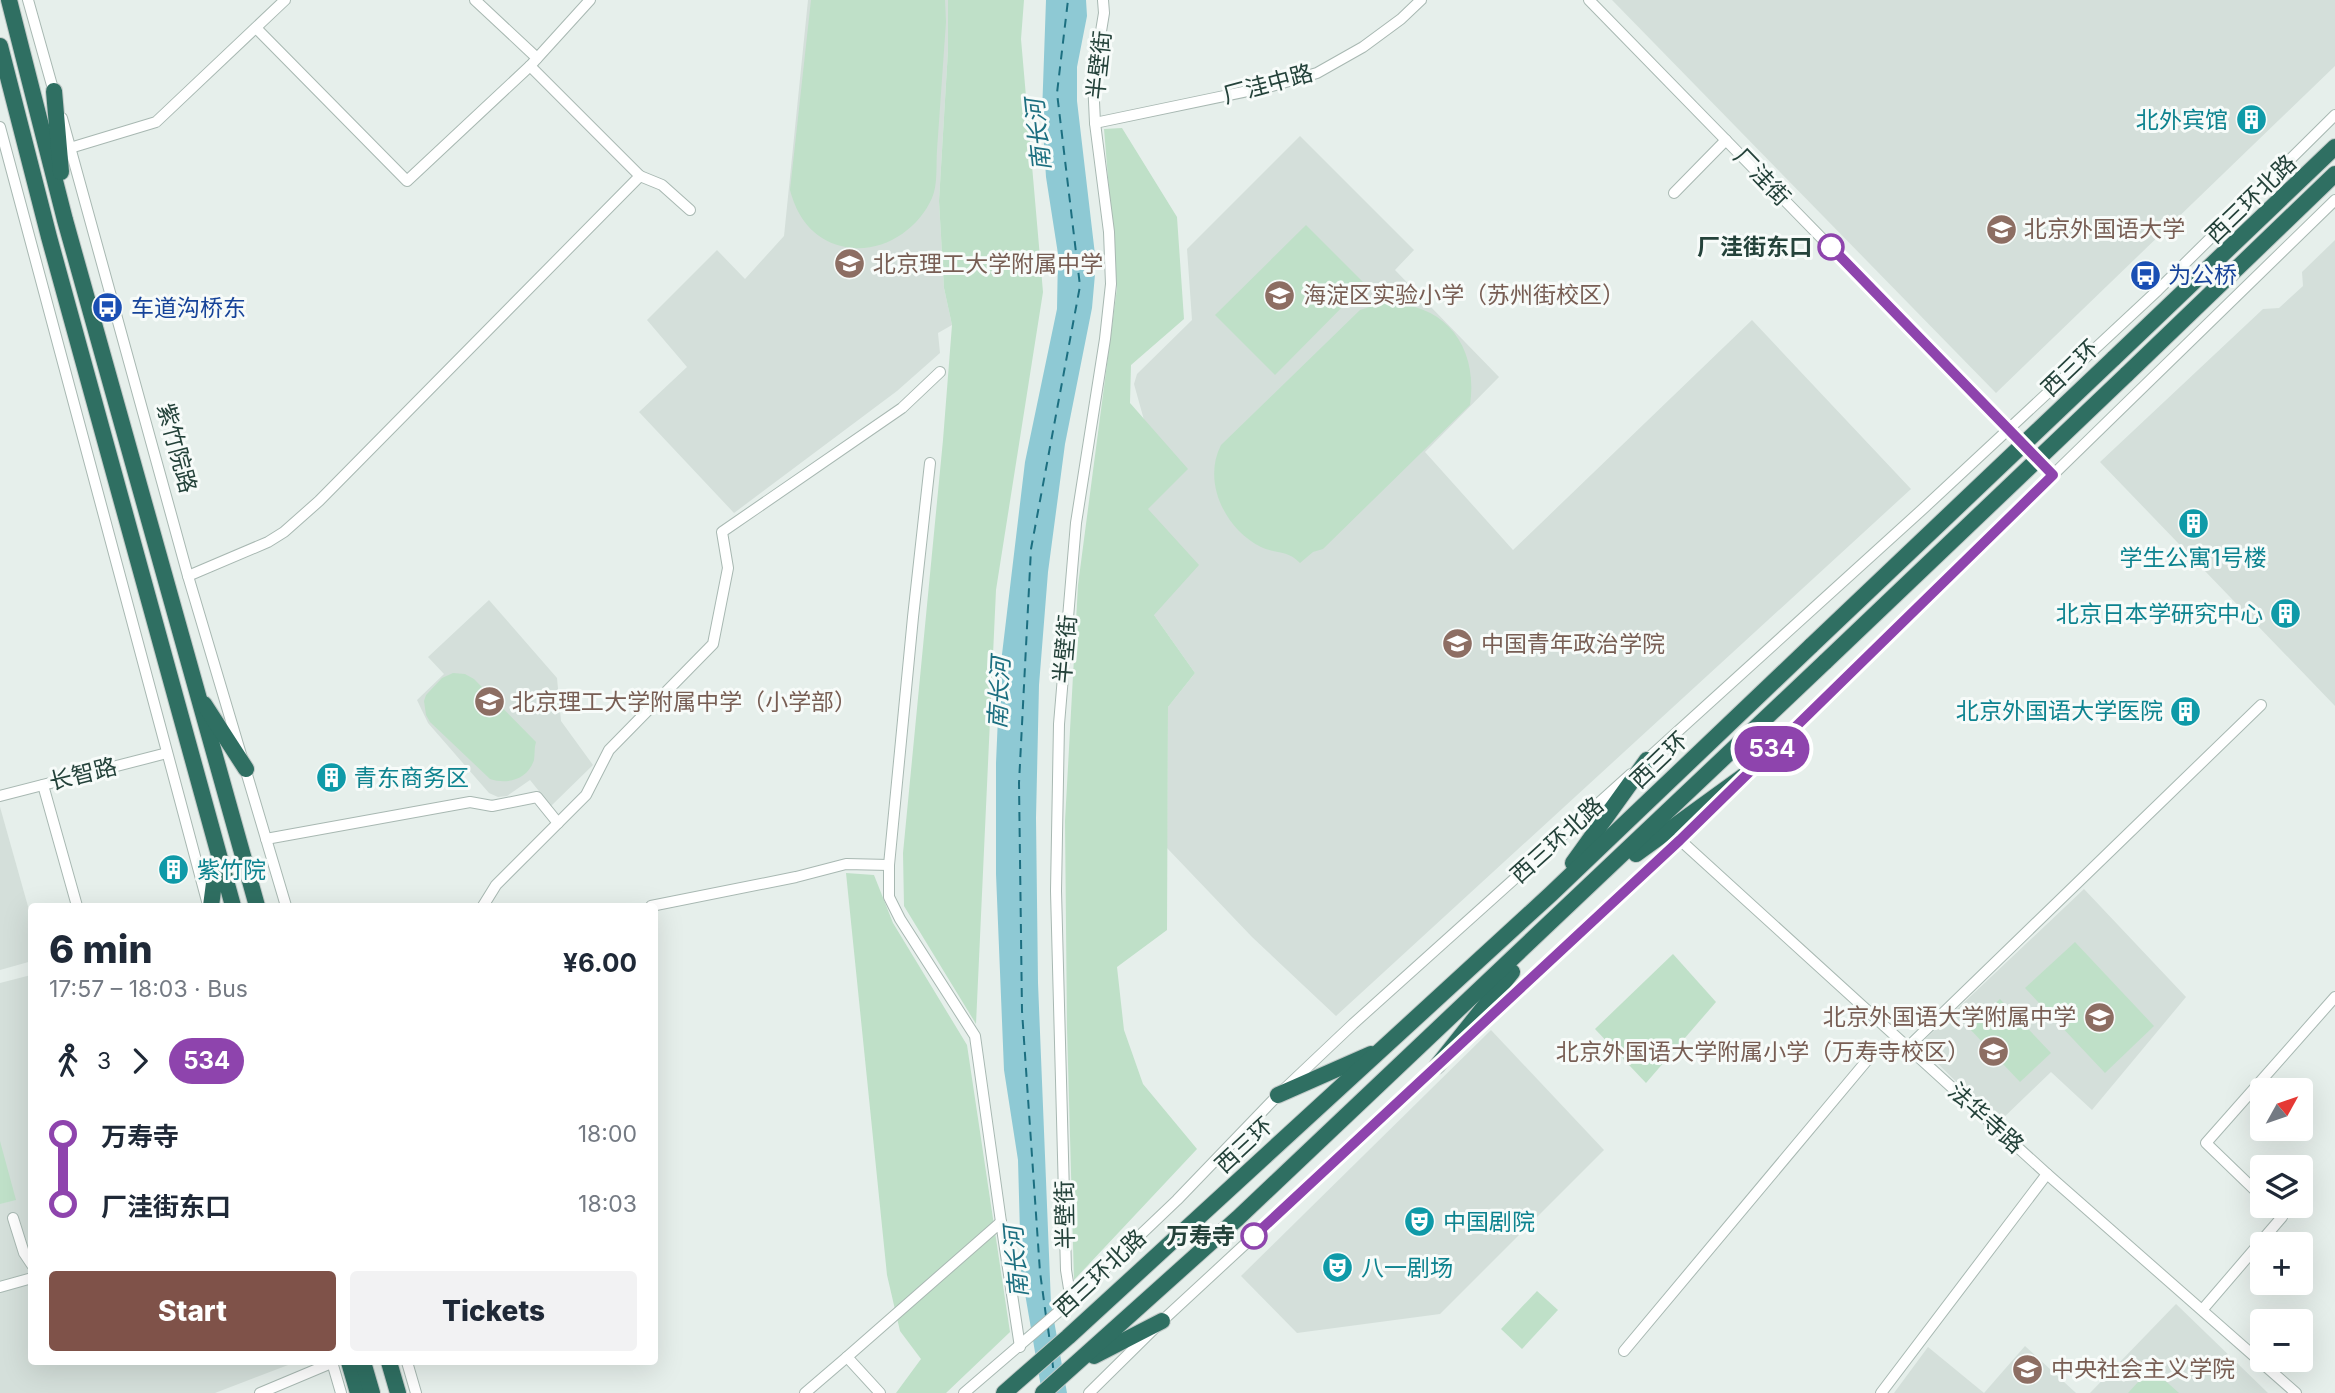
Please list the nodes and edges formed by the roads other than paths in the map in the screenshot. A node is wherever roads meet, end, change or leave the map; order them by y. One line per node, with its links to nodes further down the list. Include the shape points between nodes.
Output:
1 (9, 0): 24 (highway, 紫竹院路)
2 (28, 0): 12 (street, 紫竹院路)
3 (285, 0): 9 (street)
4 (475, 0): 11 (street)
5 (590, 0): 11 (street)
6 (1103, 0): 14 (street, 半壁街, via 1093,80)
7 (1422, 0): 14 (street, 厂洼中路, via 1363,47 1317,73)
8 (1589, 0): 16 (street, 厂洼街)
9 (256, 28): 11 (street, via 407,181); 18 (street, via 156,122)
10 (0, 46): 41 (highway)
11 (534, 62): 20 (street)
12 (54, 91): 18 (street, 紫竹院路); 24 (highway)
13 (2335, 115): 26 (street, 西三环北路)
14 (1094, 123): 68 (street, 半壁街, via 1111,284 1076,523 1059,724 1055,891)
15 (0, 127): 32 (street)
16 (1726, 141): 21 (street); 26 (street, 厂洼街)
17 (2335, 147): 44 (highway, 西三环, bridge)
18 (70, 148): 29 (street, 紫竹院路)
19 (2335, 174): 43 (highway, 西三环, bridge)
20 (640, 177): 23 (street, via 662,185); 29 (street, via 284,532)
21 (1674, 193)
22 (2335, 200): 28 (street)
23 (690, 210)
24 (65, 220): 30 (highway, 紫竹院路)
25 (940, 372): 38 (street, via 902,408 722,532 728,568 713,644 610,750 586,795)
26 (2008, 429): 28 (street, 厂洼街); 33 (street, 西三环北路)
27 (930, 463): 42 (street)
28 (2053, 475): 35 (street)
29 (188, 576): 34 (street, 紫竹院路)
30 (195, 689): 34 (highway); 49 (highway, 紫竹院路)
31 (2261, 705): 55 (street)
32 (167, 753): 36 (street, 长智路); 46 (street)
33 (1647, 760): 44 (highway); 59 (street, 西三环北路)
34 (246, 769): 39 (street, 紫竹院路)
35 (1745, 775): 40 (street); 43 (highway)
36 (43, 785): 37 (street, 长智路); 45 (street)
37 (0, 796)
38 (558, 823): 39 (street, via 537,797 492,806 470,802); 51 (street, via 496,885)
39 (266, 839): 50 (street, 紫竹院路)
40 (1680, 840): 55 (street, 法华寺路); 58 (street)
41 (218, 851): 47 (highway); 48 (highway)
42 (890, 865): 52 (street, via 846,864); 64 (street, via 889,897 975,1036)
43 (1585, 891): 53 (highway, 西三环)
44 (1551, 894): 56 (highway, 西三环)
45 (77, 903)
46 (208, 903)
47 (209, 903)
48 (232, 903)
49 (256, 903)
50 (285, 903)
51 (485, 903)
52 (658, 905)
53 (1548, 926): 58 (highway); 81 (highway, 西三环, via 1238,1219)
54 (2335, 997): 61 (street, via 2206,1143)
55 (1908, 1047): 60 (street, 法华寺路)
56 (1383, 1049): 59 (highway); 82 (highway, 西三环)
57 (1869, 1058): 72 (street)
58 (1437, 1066): 70 (street)
59 (1278, 1095): 68 (street, 西三环北路)
60 (2047, 1174): 69 (street, 法华寺路); 97 (street)
61 (2250, 1185)
62 (13, 1218): 65 (street)
63 (2281, 1218): 69 (street)
64 (1001, 1222): 71 (street); 73 (street)
65 (28, 1259)
66 (28, 1279): 67 (street)
67 (0, 1287)
68 (1067, 1305): 71 (street, 西三环北路)
69 (2203, 1309): 98 (street, 法华寺路)
70 (1162, 1321): 81 (highway); 96 (street)
71 (1020, 1348): 92 (street, 西三环北路)
72 (1625, 1351)
73 (847, 1357): 90 (street); 91 (street)
74 (326, 1365): 83 (street)
75 (334, 1365): 84 (street)
76 (350, 1365): 85 (highway)
77 (364, 1365): 86 (highway)
78 (374, 1365): 87 (highway)
79 (390, 1365): 88 (highway)
80 (408, 1365): 89 (street)
81 (1073, 1367): 95 (highway, 西三环)
82 (1031, 1371): 93 (highway, 西三环); 94 (highway)
83 (260, 1393)
84 (341, 1393)
85 (358, 1393)
86 (372, 1393)
87 (382, 1393)
88 (398, 1393)
89 (415, 1393)
90 (805, 1393)
91 (880, 1393)
92 (964, 1393)
93 (1004, 1393)
94 (1011, 1393)
95 (1044, 1393)
96 (1089, 1393)
97 (1881, 1393)
98 (2296, 1393)

